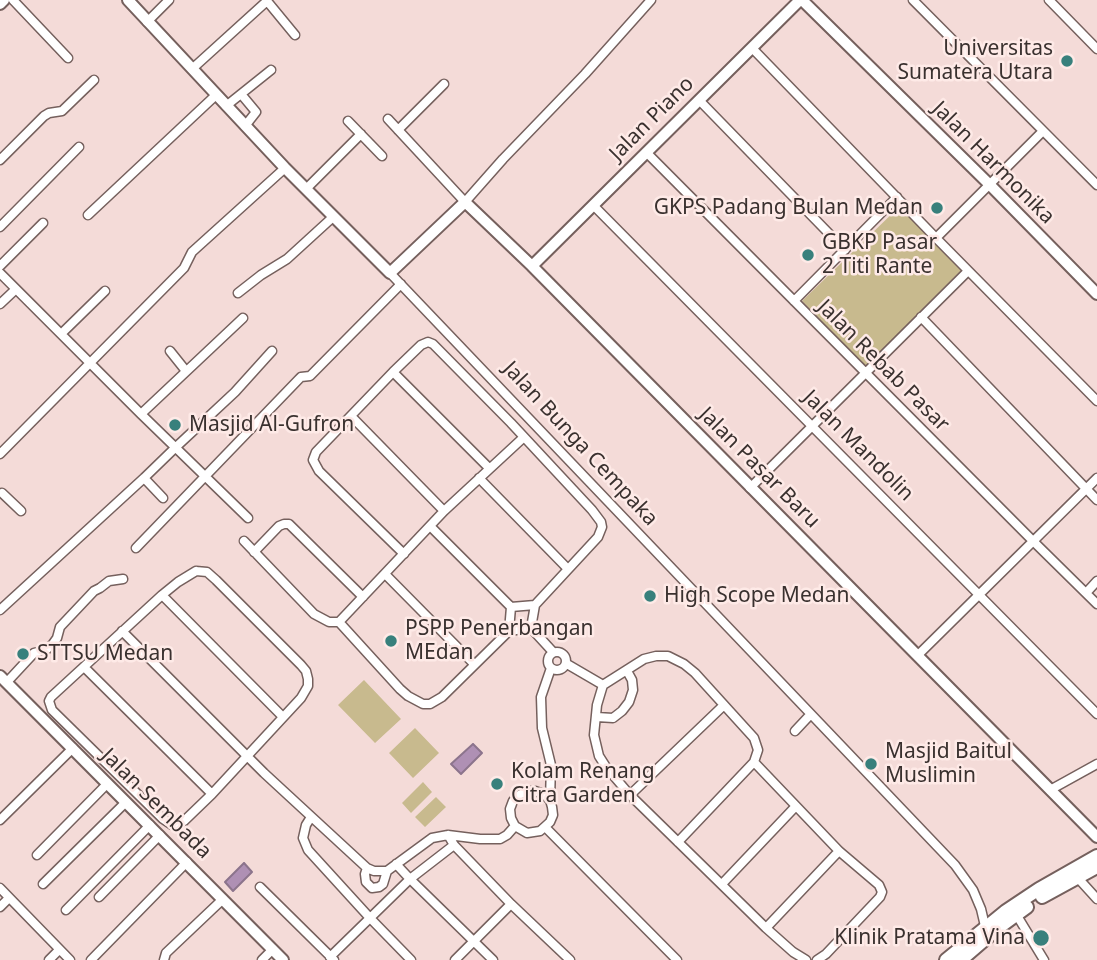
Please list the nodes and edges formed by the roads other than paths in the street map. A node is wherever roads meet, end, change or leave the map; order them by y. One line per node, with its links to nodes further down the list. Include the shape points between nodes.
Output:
1 (4, 0): 9 (street)
2 (13, 0): 14 (street)
3 (128, 0): 10 (street, Jalan Bunga Cempaka)
4 (169, 0): 10 (street)
5 (651, 0): 38 (street)
6 (801, 0): 12 (street, Jalan Piano); 34 (street, Jalan Harmonika)
7 (913, 0): 27 (street)
8 (1049, 0): 13 (street)
9 (0, 4)
10 (147, 22): 15 (street, Jalan Bunga Cempaka)
11 (295, 35): 15 (street, via 266,2)
12 (752, 48): 21 (street, Jalan Piano); 37 (street)
13 (1097, 49)
14 (68, 58)
15 (192, 69): 20 (street, Jalan Bunga Cempaka)
16 (271, 70): 19 (street)
17 (93, 80): 32 (street, via 62,111 44,116)
18 (444, 84): 26 (street)
19 (241, 94): 22 (street); 25 (street, via 256,113)
20 (216, 95): 22 (street, Jalan Bunga Cempaka); 40 (street)
21 (699, 100): 30 (street, Jalan Piano); 45 (street)
22 (226, 106): 25 (street, Jalan Bunga Cempaka)
23 (388, 119): 26 (street)
24 (348, 121): 28 (street)
25 (245, 126): 33 (street, Jalan Bunga Cempaka)
26 (398, 131): 38 (street)
27 (1043, 131): 34 (street); 35 (street)
28 (361, 134): 31 (street); 36 (street)
29 (79, 147): 43 (street)
30 (646, 152): 39 (street, Jalan Piano); 56 (street, Jalan Rebab Pasar)
31 (382, 156)
32 (0, 160)
33 (285, 168): 36 (street, Jalan Bunga Cempaka); 63 (street, via 192,252 184,268)
34 (989, 184): 44 (street); 55 (street, Jalan Harmonika)
35 (1097, 185)
36 (306, 189): 41 (street, Jalan Bunga Cempaka)
37 (897, 197): 44 (street); 45 (street)
38 (465, 202): 47 (street, Jalan Pasar Baru); 50 (street)
39 (593, 205): 47 (street, Jalan Piano); 70 (street, Jalan Mandolin)
40 (88, 215)
41 (332, 217): 50 (street, Jalan Bunga Cempaka); 54 (street, via 287,259)
42 (43, 223): 46 (street)
43 (0, 226)
44 (936, 238): 48 (street)
45 (845, 250): 56 (street)
46 (0, 266)
47 (532, 266): 79 (street, Jalan Pasar Baru)
48 (968, 271): 58 (street); 67 (street)
49 (0, 273): 52 (street)
50 (390, 273): 51 (street, Jalan Bunga Cempaka)
51 (401, 284): 75 (street); 120 (street, Jalan Bunga Cempaka)
52 (16, 289): 57 (street); 60 (street)
53 (105, 292): 60 (street)
54 (238, 293)
55 (1097, 294)
56 (794, 301): 66 (street, Jalan Rebab Pasar)
57 (0, 304)
58 (921, 317): 66 (street); 80 (street)
59 (243, 318): 64 (street)
60 (61, 334): 63 (street)
61 (170, 351): 64 (street)
62 (272, 351): 72 (street)
63 (90, 362): 68 (street); 73 (street)
64 (186, 371): 68 (street)
65 (393, 372): 69 (street); 71 (street, via 421,345 432,343); 74 (street)
66 (865, 372): 70 (street); 89 (street, Jalan Rebab Pasar)
67 (1097, 401)
68 (141, 414): 72 (street)
69 (351, 416): 84 (street); 92 (street, via 316,452 314,464)
70 (813, 426): 79 (street); 98 (street, Jalan Mandolin)
71 (523, 437): 74 (street); 93 (street, via 601,522 598,537)
72 (176, 447): 75 (street); 76 (street)
73 (0, 454)
74 (489, 468): 77 (street)
75 (204, 475): 86 (street); 90 (street)
76 (145, 478): 82 (street); 104 (street)
77 (479, 478): 84 (street); 93 (street)
78 (1097, 478): 80 (street)
79 (750, 488): 110 (street, Jalan Pasar Baru)
80 (1086, 488): 83 (street); 89 (street)
81 (4, 492): 85 (street)
82 (163, 498)
83 (1097, 500)
84 (444, 511): 87 (street)
85 (21, 512)
86 (248, 518)
87 (430, 526): 92 (street); 103 (street)
88 (244, 541): 91 (street)
89 (1033, 541): 97 (street, Jalan Rebab Pasar); 98 (street)
90 (136, 548)
91 (254, 552): 100 (street, via 279,526 289,524); 105 (street, via 314,614 329,622)
92 (404, 554): 94 (street)
93 (567, 568): 102 (street)
94 (385, 574): 100 (street); 111 (street)
95 (123, 579): 116 (street, via 94,590 60,626 52,645 34,653)
96 (1097, 581): 97 (street)
97 (1086, 593): 101 (street, Jalan Rebab Pasar)
98 (980, 594): 110 (street); 119 (street, Jalan Mandolin)
99 (162, 595): 107 (street); 121 (street); 121 (street, via 192,573 206,572 301,665 308,686)
100 (363, 597): 105 (street)
101 (1097, 604)
102 (535, 605): 103 (street); 106 (street)
103 (511, 607): 108 (street)
104 (0, 610)
105 (339, 621): 111 (street, via 400,689 423,704 442,696)
106 (531, 628): 108 (street); 109 (street)
107 (122, 631): 113 (street); 125 (street)
108 (509, 631): 111 (street)
109 (553, 652): 112 (street, via 564,654); 114 (street, via 548,661)
110 (918, 655): 129 (street, Jalan Pasar Baru)
111 (474, 664)
112 (566, 664): 114 (street, via 558,671); 117 (street)
113 (84, 667): 130 (street); 130 (street, via 51,697 50,706 144,801 166,822 177,825)
114 (551, 668): 132 (street, via 541,697 542,728 551,765)
115 (627, 671): 117 (street); 118 (street, via 645,659 668,656 684,663); 122 (street, via 634,690 629,702 612,718)
116 (3, 679): 124 (street, Jalan Sembada)
117 (603, 684): 122 (street)
118 (724, 705): 126 (street, via 754,738 758,750); 131 (street)
119 (1097, 714)
120 (810, 715): 123 (street); 168 (street, Jalan Bunga Cempaka, via 962,873 978,900)
121 (283, 717): 125 (street)
122 (597, 717): 131 (street, via 594,735 599,756)
123 (795, 731)
124 (73, 748): 128 (street, Jalan Sembada); 136 (street)
125 (248, 756): 130 (street); 135 (street)
126 (754, 762): 134 (street); 143 (street)
127 (1097, 764): 129 (street)
128 (107, 784): 133 (street, Jalan Sembada); 146 (street)
129 (1050, 790): 142 (street, Jalan Pasar Baru)
130 (212, 794)
131 (630, 795): 143 (street)
132 (550, 800): 138 (street, via 535,791 519,794 510,809); 139 (street, via 553,815)
133 (126, 802): 137 (street, Jalan Sembada); 155 (street)
134 (796, 806): 145 (street); 156 (street)
135 (311, 817): 151 (street); 167 (street, via 303,838 308,850)
136 (0, 820)
137 (150, 825): 140 (street, Jalan Sembada); 165 (street)
138 (515, 826): 139 (street, via 527,833); 141 (street, via 499,839)
139 (546, 828): 184 (street)
140 (160, 835): 148 (street, Jalan Sembada); 159 (street)
141 (448, 835): 144 (street); 149 (street, via 432,838)
142 (1097, 837)
143 (678, 842): 156 (street)
144 (454, 845): 154 (street); 163 (street)
145 (839, 850): 169 (street); 186 (street, via 879,885 880,897)
146 (37, 855)
147 (1097, 856): 168 (main road)
148 (187, 862): 161 (street, Jalan Sembada); 176 (street)
149 (396, 864): 152 (street); 154 (street)
150 (1097, 867): 153 (main road)
151 (366, 868): 152 (street); 152 (street, via 366,882 372,888 383,884)
152 (387, 871)
153 (1077, 877): 162 (street); 166 (main road)
154 (410, 879): 167 (street); 170 (street)
155 (43, 884)
156 (722, 884): 169 (street)
157 (260, 887): 173 (street)
158 (0, 888): 160 (street)
159 (99, 897)
160 (9, 898): 164 (street); 172 (street)
161 (223, 899): 171 (street, Jalan Sembada); 177 (street)
162 (1097, 899)
163 (512, 904): 170 (street); 183 (street)
164 (0, 907)
165 (66, 910)
166 (1016, 914): 188 (main road); 189 (street)
167 (370, 918): 173 (street); 180 (street)
168 (985, 926): 187 (main road)
169 (766, 928): 185 (street)
170 (473, 942): 181 (street); 182 (street)
171 (273, 949): 178 (street); 179 (street, Jalan Sembada)
172 (59, 950): 174 (street); 175 (street)
173 (332, 958)
174 (49, 960)
175 (70, 960)
176 (91, 960)
177 (164, 960)
178 (262, 960)
179 (283, 960)
180 (411, 960)
181 (455, 960)
182 (493, 960)
183 (570, 960)
184 (677, 960)
185 (806, 960)
186 (817, 960)
187 (946, 960)
188 (961, 960)
189 (1044, 960)

